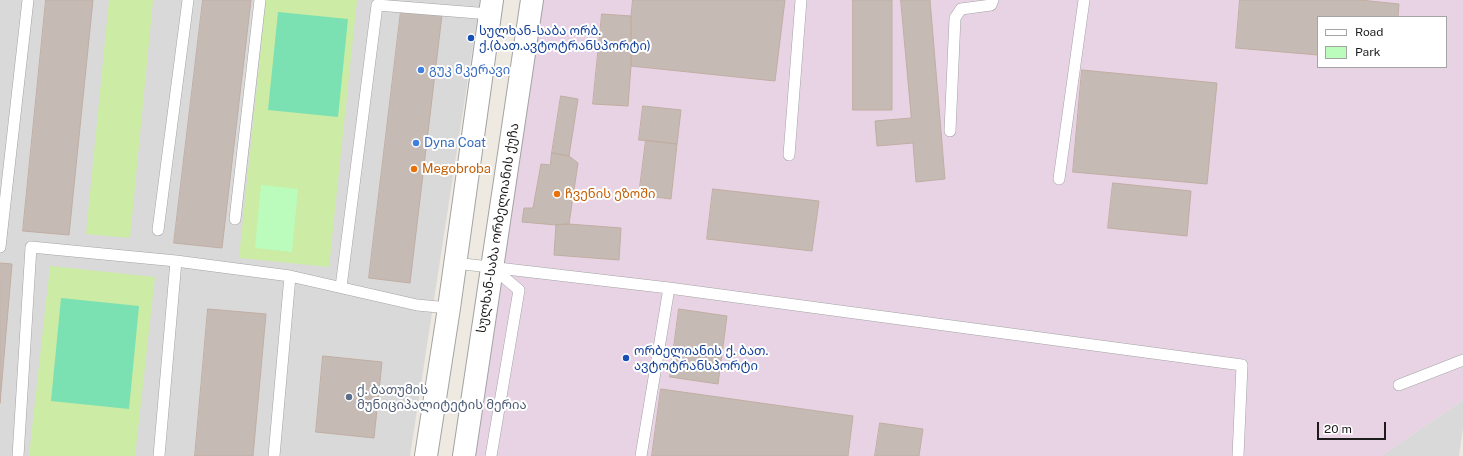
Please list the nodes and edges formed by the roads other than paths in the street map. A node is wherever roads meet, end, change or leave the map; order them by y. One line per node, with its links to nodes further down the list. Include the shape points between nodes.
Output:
1 (28, 0): 14 (lane)
2 (188, 0): 13 (lane)
3 (260, 0): 12 (lane)
4 (532, 0): 17 (street, სულხან-საბა ორბელიანის ქუჩა)
5 (801, 0): 10 (lane)
6 (993, 0): 9 (lane, via 990,5 961,9 954,18)
7 (1084, 0): 11 (lane)
8 (491, 7): 16 (street); 19 (lane, via 377,5)
9 (950, 130)
10 (789, 155)
11 (1060, 179)
12 (235, 219)
13 (158, 230)
14 (0, 247)
15 (176, 261): 18 (lane); 24 (lane, via 31,247); 25 (lane)
16 (455, 263): 17 (lane); 21 (street)
17 (493, 268): 20 (lane); 28 (street, სულხან-საბა ორბელიანის ქუჩა); 29 (lane, via 519,290)
18 (290, 276): 19 (lane); 26 (lane)
19 (341, 288): 21 (lane, via 417,305)
20 (669, 288): 30 (lane); 31 (lane, via 1242,365)
21 (449, 308): 27 (street)
22 (1463, 360): 23 (lane)
23 (1400, 385)
24 (18, 456)
25 (158, 456)
26 (274, 456)
27 (426, 456)
28 (464, 456)
29 (491, 456)
30 (641, 456)
31 (1238, 456)

